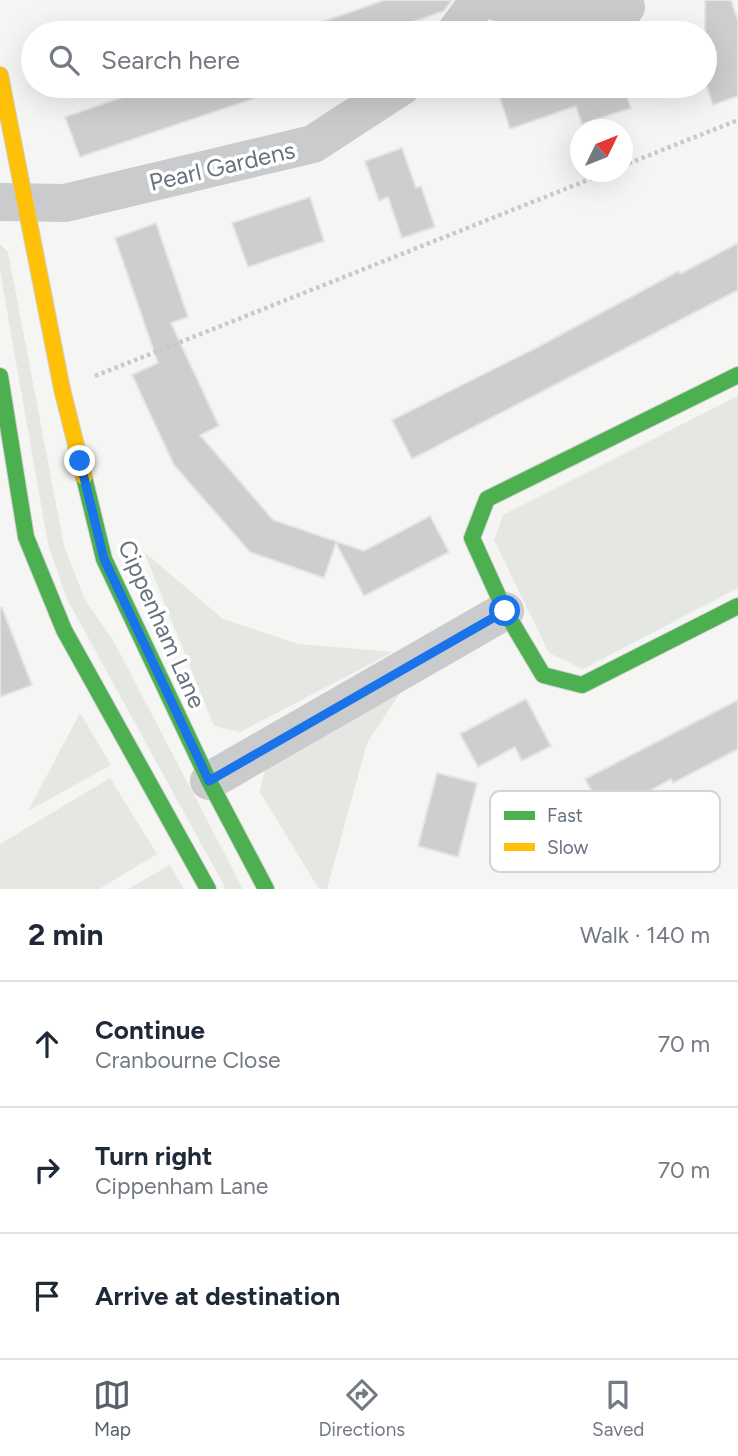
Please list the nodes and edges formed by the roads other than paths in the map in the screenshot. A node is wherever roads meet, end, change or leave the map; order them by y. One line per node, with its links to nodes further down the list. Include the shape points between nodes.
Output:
1 (479, 0): 4 (street)
2 (490, 0): 3 (street, via 556,19)
3 (629, 14)
4 (464, 21)
5 (0, 75): 7 (street, Cippenham Lane)
6 (384, 98): 7 (street, Pearl Gardens, via 313,144 65,203)
7 (13, 202): 12 (street, Cippenham Lane, via 104,559)
8 (738, 375): 11 (street, via 487,499 472,538)
9 (0, 376): 13 (street, via 26,537 64,630)
10 (738, 606): 11 (street, via 582,685 543,676)
11 (505, 611): 12 (street)
12 (209, 781): 14 (street, Cippenham Lane)
13 (208, 889)
14 (266, 889)

